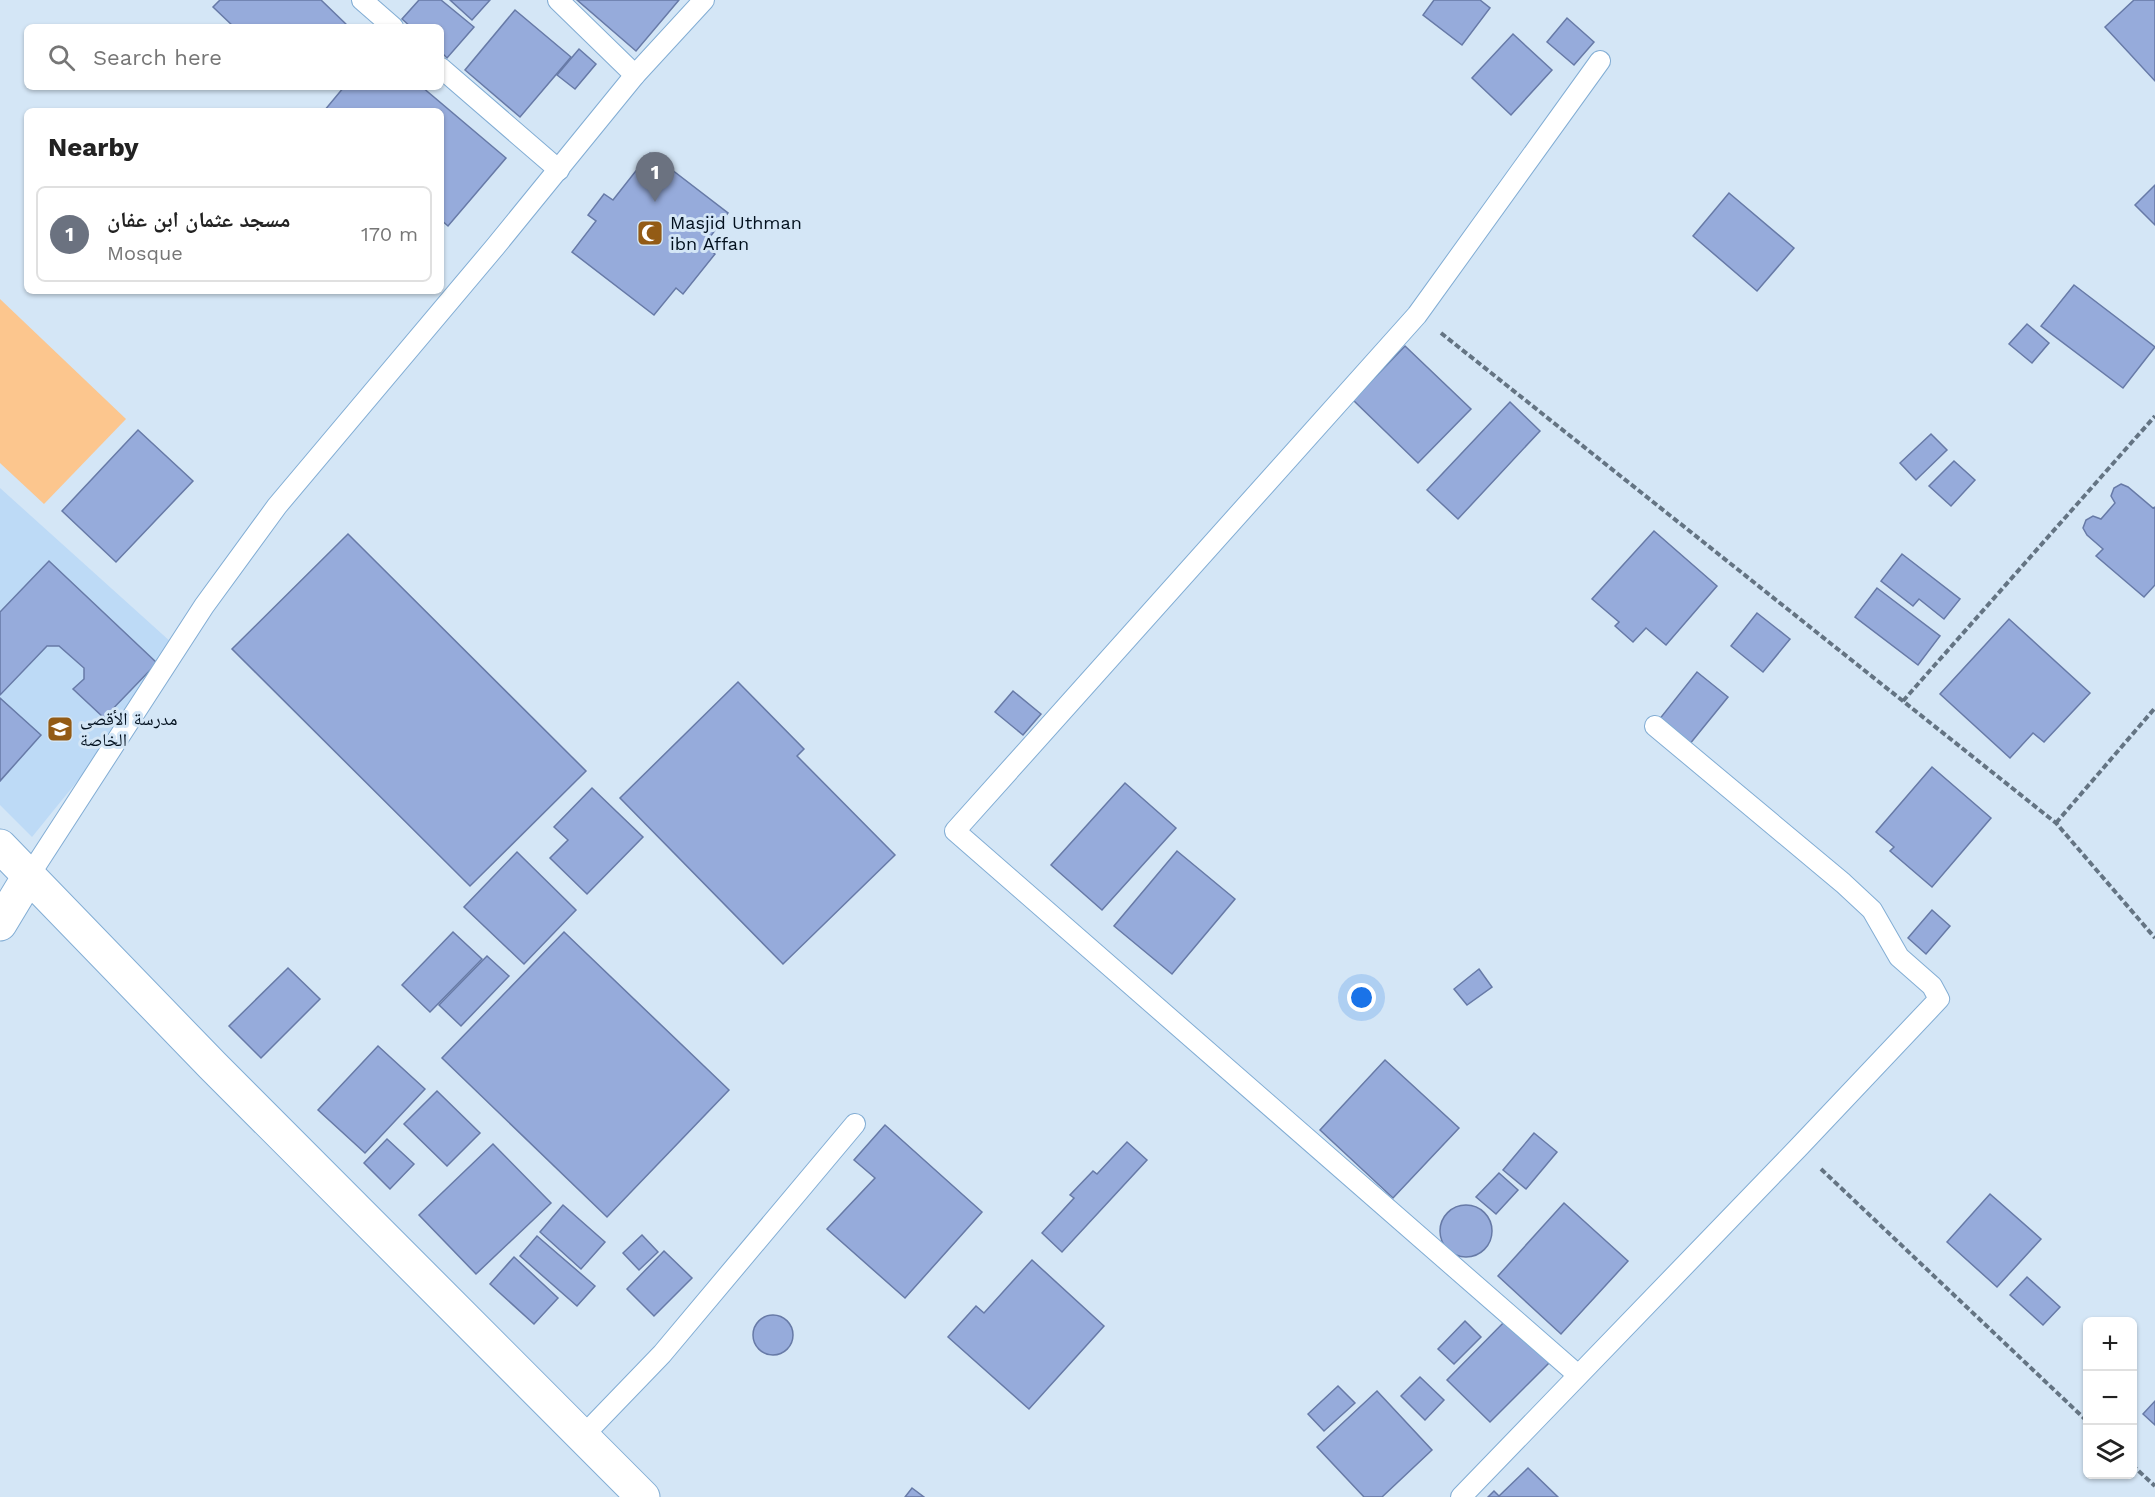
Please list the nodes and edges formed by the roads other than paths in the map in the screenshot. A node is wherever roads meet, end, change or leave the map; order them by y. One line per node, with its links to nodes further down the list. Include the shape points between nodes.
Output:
1 (362, 0): 4 (lane)
2 (558, 0): 7 (lane)
3 (704, 0): 7 (lane)
4 (390, 24)
5 (1600, 61): 14 (lane, via 1417,315 955,831)
6 (444, 71): 8 (lane)
7 (635, 75): 8 (lane)
8 (559, 170): 11 (lane, via 277,506 204,606)
9 (1655, 726): 14 (lane, via 1872,910 1899,957 1932,986 1939,999)
10 (0, 846): 11 (main road)
11 (29, 876): 12 (main road); 15 (main road)
12 (0, 924)
13 (855, 1124): 15 (lane, via 662,1354)
14 (1578, 1375): 17 (lane)
15 (582, 1437): 16 (main road)
16 (643, 1497)
17 (1461, 1497)

